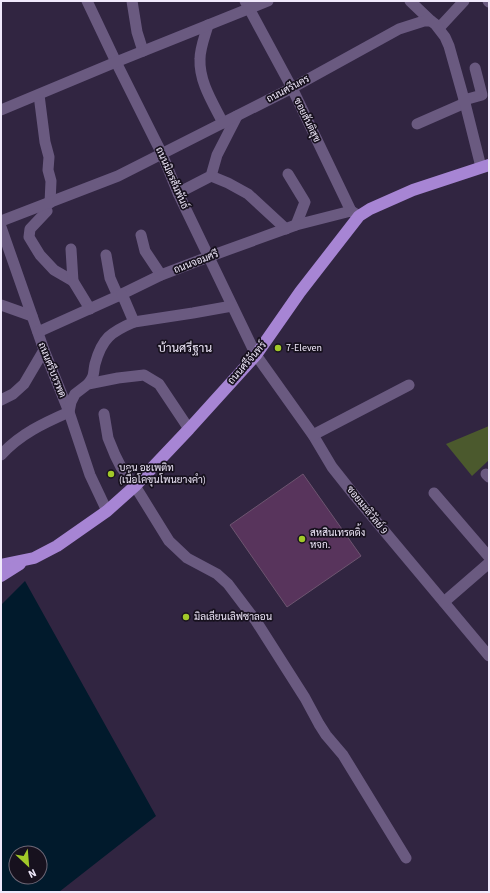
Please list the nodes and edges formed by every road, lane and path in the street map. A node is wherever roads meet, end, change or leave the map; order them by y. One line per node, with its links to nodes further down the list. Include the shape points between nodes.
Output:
1 (87, 1): 10 (street, ถนนมิตรสัมพันธ์)
2 (132, 1): 9 (street)
3 (268, 1): 6 (street)
4 (410, 1): 7 (street)
5 (464, 1): 7 (street)
6 (247, 5): 8 (street); 12 (street, ซอยสันติสุข)
7 (435, 24): 12 (street, ถนนศรีนคร, via 424,21 399,29); 14 (street, via 449,46)
8 (208, 25): 9 (street); 17 (street, via 200,59 207,90)
9 (143, 51): 10 (street)
10 (116, 62): 13 (street); 19 (street, ถนนมิตรสัมพันธ์)
11 (475, 68): 14 (street, via 482,95)
12 (292, 88): 16 (street, ถนนศรีนคร); 25 (street, ซอยสันติสุข)
13 (39, 95): 15 (street); 24 (street, via 51,181)
14 (465, 101): 18 (street); 20 (street)
15 (1, 110)
16 (237, 116): 17 (street, ถนนศรีนคร); 22 (street, via 217,156)
17 (223, 123): 19 (street, ถนนศรีนคร)
18 (417, 124)
19 (162, 154): 23 (street, ถนนมิตรสัมพันธ์); 24 (street, ถนนศรีนคร, via 118,176)
20 (485, 166): 25 (main road, ถนนศรีจันทร์)
21 (288, 174): 28 (street, via 305,202)
22 (211, 176): 23 (street); 28 (street, via 228,182 248,194)
23 (178, 193): 32 (street, ถนนมิตรสัมพันธ์)
24 (47, 204): 26 (street, ถนนศรีนคร); 34 (street, via 47,210 30,230 29,237 40,255 54,270)
25 (355, 213): 28 (street, ถนนจอมศรี); 43 (main road, ถนนศรีจันทร์)
26 (1, 221)
27 (1, 227): 39 (street, ถนนศรีบรรพด)
28 (291, 227): 32 (street, ถนนจอมศรี)
29 (141, 235): 33 (street, via 145,251)
30 (71, 250): 34 (street)
31 (106, 255): 35 (street, via 110,278)
32 (208, 257): 33 (street, ถนนจอมศรี); 37 (street, ถนนมิตรสัมพันธ์)
33 (161, 275): 35 (street, ถนนจอมศรี)
34 (73, 281): 38 (street)
35 (120, 296): 38 (street, ถนนจอมศรี); 40 (street)
36 (1, 305): 39 (street)
37 (232, 306): 40 (street); 43 (street, ถนนมิตรสัมพันธ์)
38 (90, 309): 41 (street, ถนนจอมศรี)
39 (32, 316): 41 (street, ถนนศรีบรรพด)
40 (134, 322): 44 (street, via 117,329 105,339 97,358 94,377)
41 (38, 332): 42 (street, ถนนศรีบรรพด)
42 (44, 350): 46 (street, via 24,384); 47 (street, ถนนศรีบรรพด)
43 (256, 355): 49 (main road, ถนนศรีจันทร์); 50 (street, ซอยมะลิวัลย์ 9)
44 (88, 384): 47 (street, via 75,394); 49 (street, via 144,375 159,384)
45 (409, 385): 50 (street)
46 (1, 400)
47 (69, 412): 51 (street, via 36,427 19,438); 54 (street, ถนนศรีบรรพด, via 90,475)
48 (104, 414): 52 (street, via 108,438 115,455)
49 (189, 429): 52 (main road, ถนนศรีจันทร์)
50 (313, 435): 60 (street, ซอยมะลิวัลย์ 9, via 332,467)
51 (1, 455)
52 (136, 486): 54 (main road, ถนนศรีจันทร์); 62 (street, via 169,541 187,558 217,574 228,584 256,621 305,698 322,730 343,755)
53 (434, 493): 55 (street)
54 (107, 511): 56 (main road, ถนนศรีจันทร์, via 57,546)
55 (489, 557)
56 (26, 560): 58 (main road, ถนนศรีจันทร์); 59 (main road)
57 (489, 563): 60 (street)
58 (1, 565)
59 (1, 576)
60 (444, 602): 61 (street, ซอยมะลิวัลย์ 9)
61 (489, 656)
62 (406, 858)

